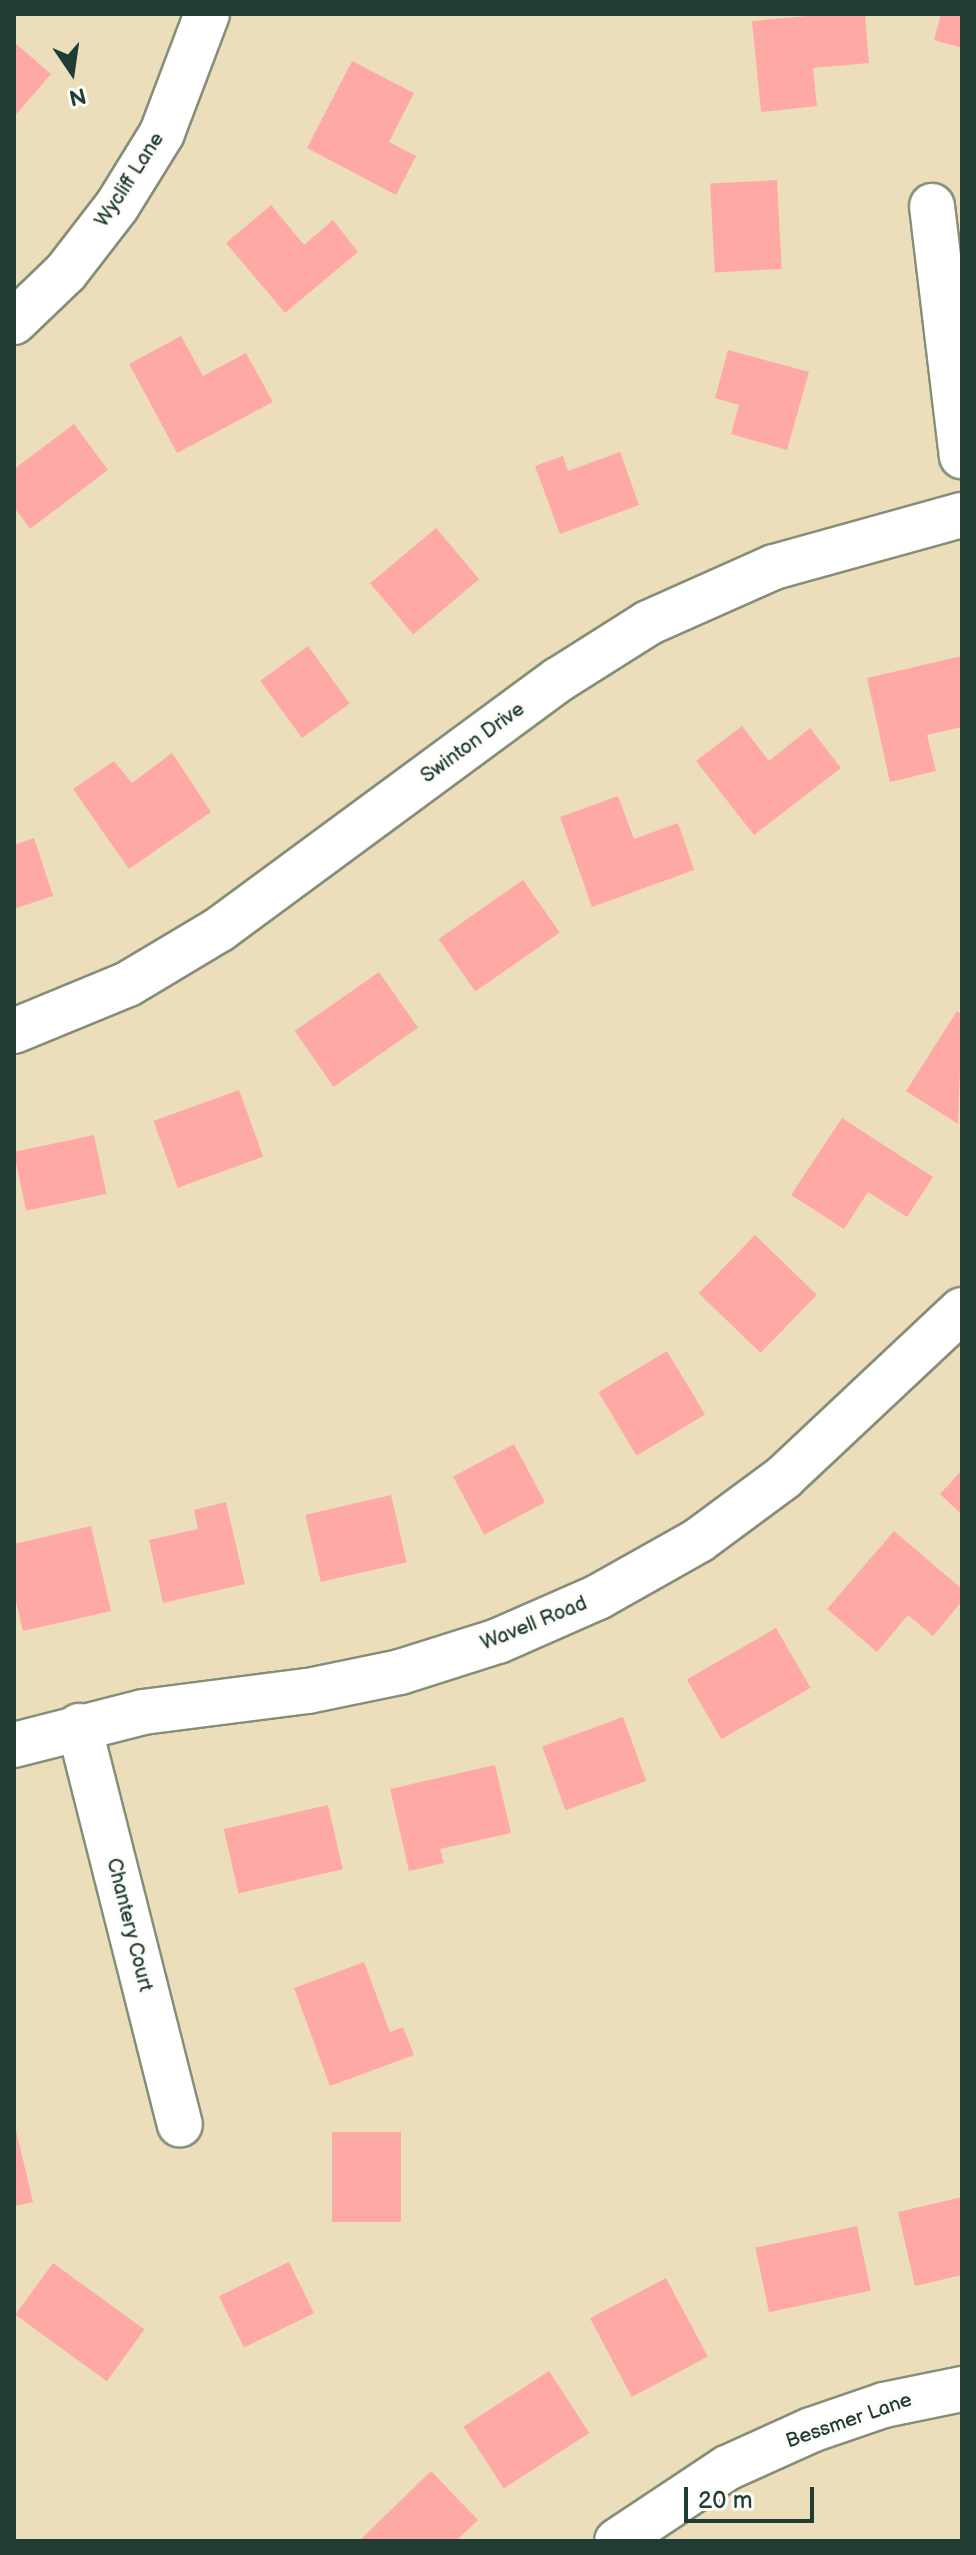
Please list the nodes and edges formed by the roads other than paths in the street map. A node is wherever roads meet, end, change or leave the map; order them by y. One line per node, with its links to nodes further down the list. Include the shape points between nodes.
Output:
1 (207, 14): 3 (street, Wycliff Lane, via 162,133 117,206 66,272)
2 (932, 206): 4 (street)
3 (14, 322)
4 (962, 456)
5 (962, 515): 6 (street, Swinton Drive, via 774,567 648,623 558,680 220,929 128,984)
6 (14, 1031)
7 (962, 1310): 8 (street, Wavell Road, via 784,1477 699,1540 598,1597 498,1641 400,1672)
8 (79, 1726): 9 (street, Wavell Road); 10 (street, Chantery Court)
9 (14, 1745)
10 (180, 2124)
11 (962, 2389): 12 (street, Bessmer Lane, via 884,2405 811,2430 727,2468)
12 (617, 2541)

